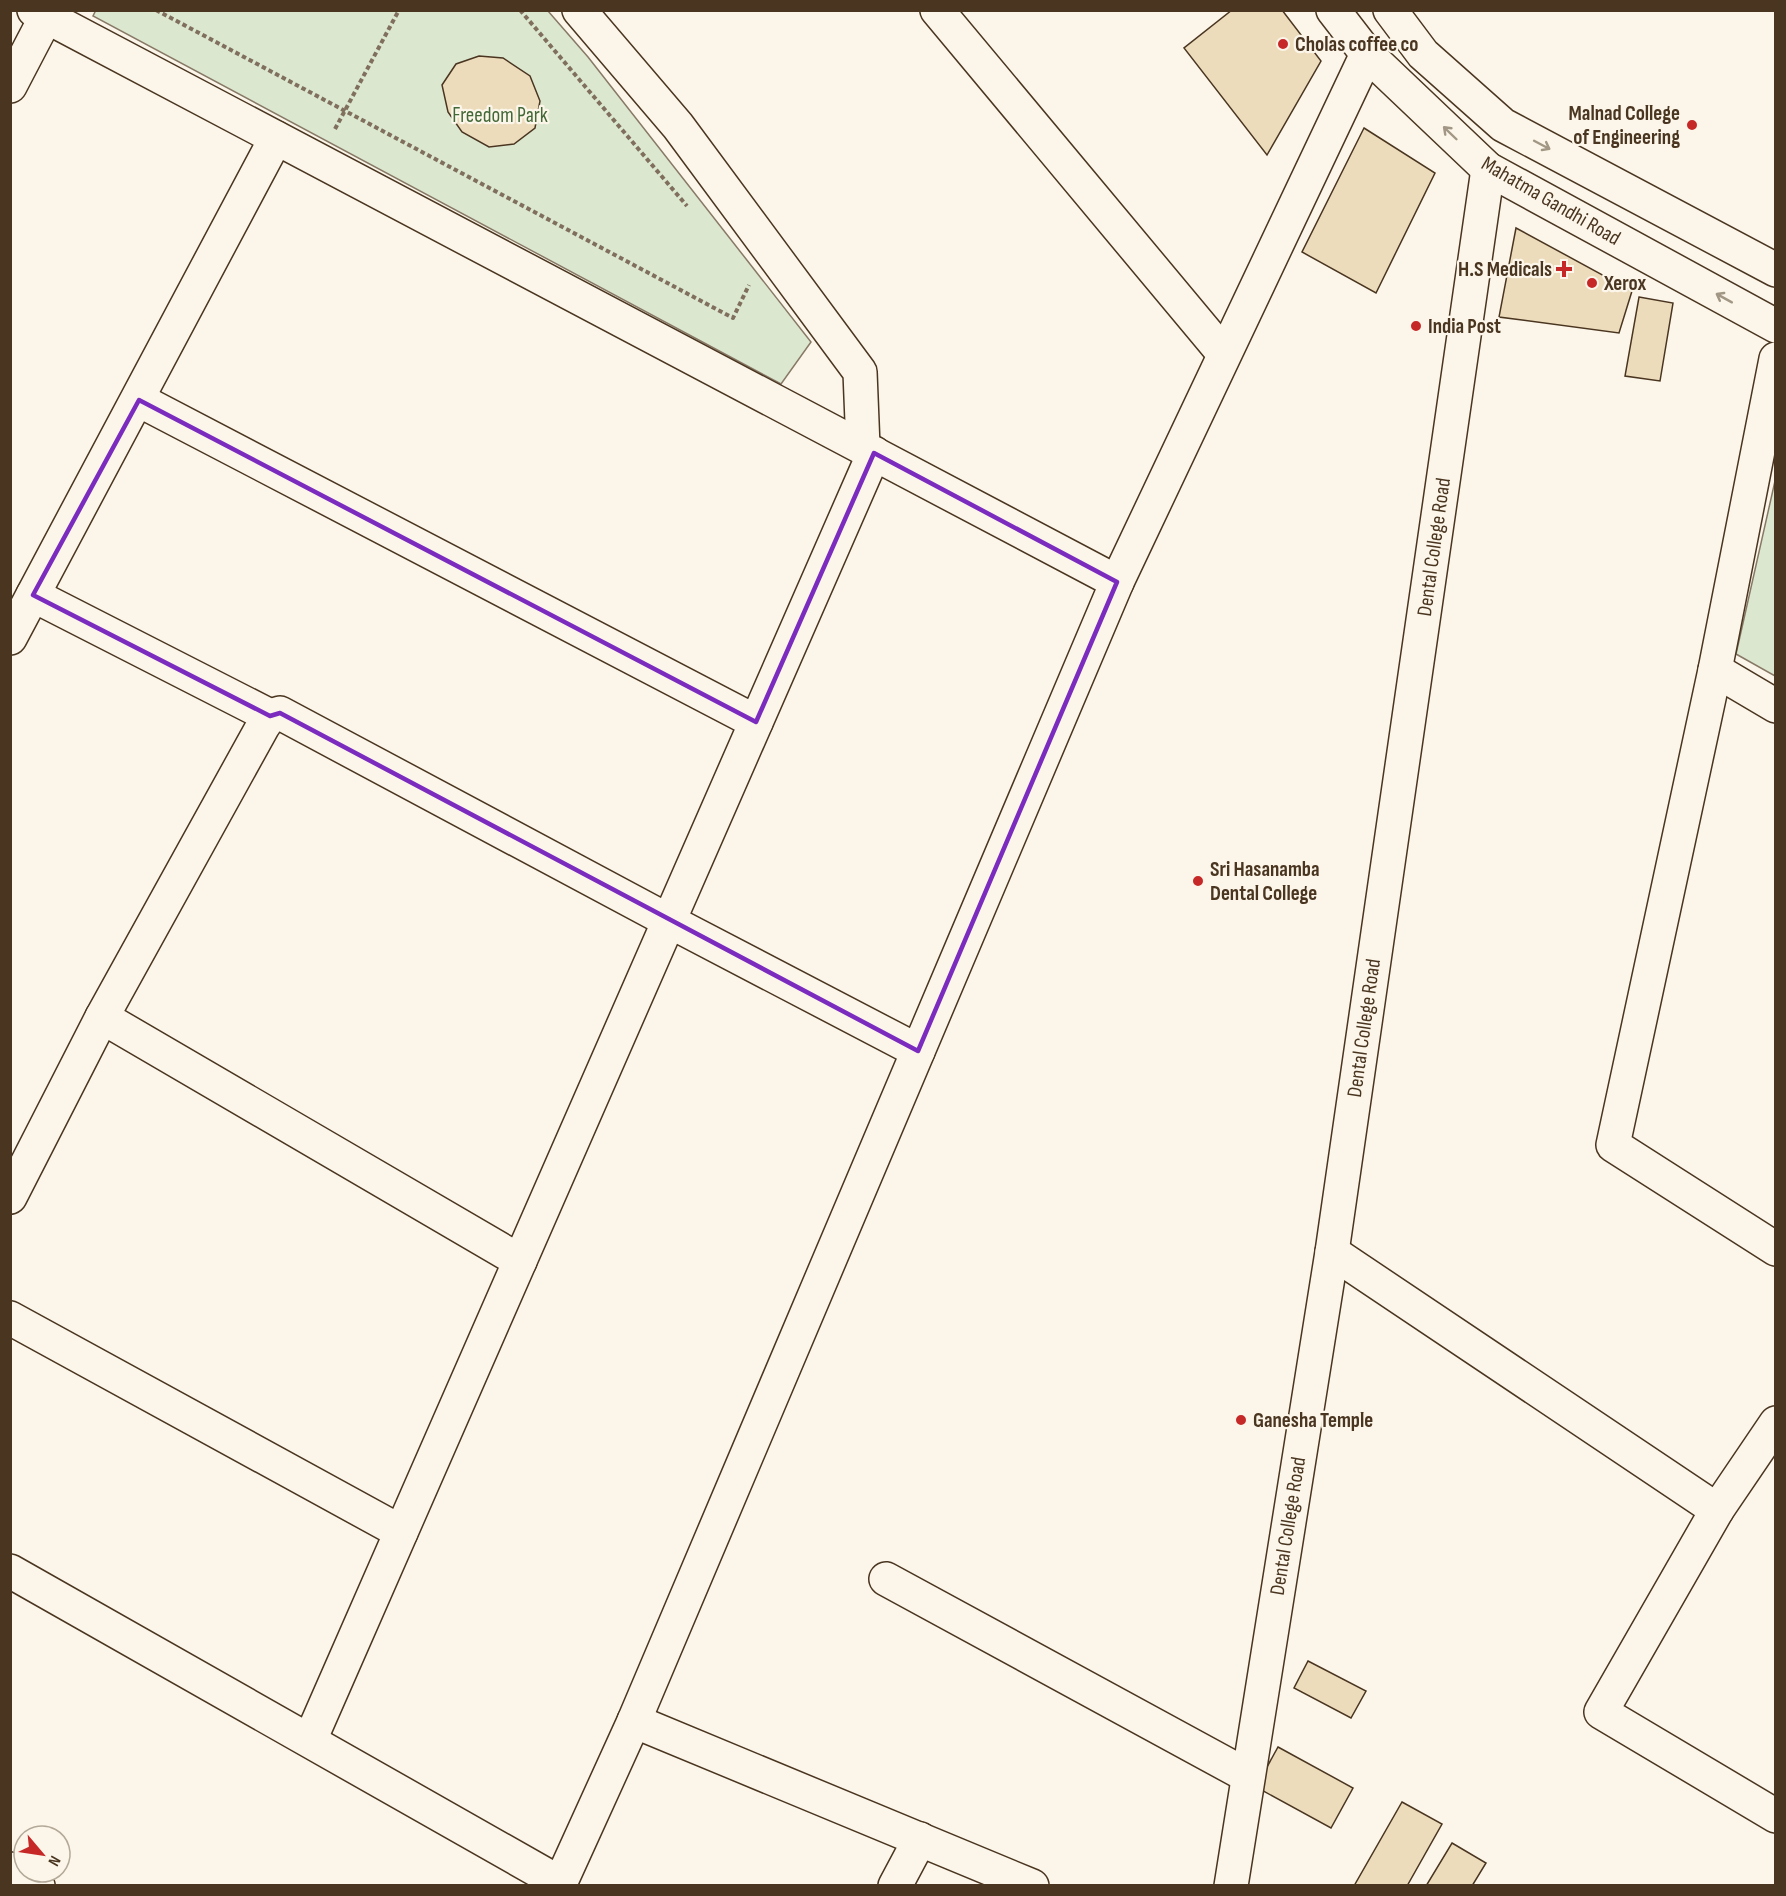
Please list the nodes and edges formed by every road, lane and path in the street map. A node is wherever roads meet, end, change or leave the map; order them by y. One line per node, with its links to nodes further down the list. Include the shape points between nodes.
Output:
1 (156, 10): 11 (path)
2 (399, 10): 11 (path)
3 (520, 10): 16 (path)
4 (579, 10): 23 (street, via 678,126 860,372)
5 (937, 10): 20 (street)
6 (1333, 10): 9 (street, Mahatma Gandhi Road)
7 (1390, 10): 12 (street, Mahatma Gandhi Road, via 1423,54)
8 (55, 16): 10 (street); 13 (street)
9 (1367, 54): 15 (street, Mahatma Gandhi Road, one-way to 9); 20 (street)
10 (10, 86)
11 (345, 111): 14 (path); 18 (path, via 733,318)
12 (1503, 125): 15 (street, Dental College Road); 17 (street, Mahatma Gandhi Road, one-way to 17)
13 (276, 138): 14 (street); 22 (street)
14 (318, 160): 23 (street)
15 (1488, 169): 19 (street, Mahatma Gandhi Road, one-way to 15); 36 (street, Dental College Road)
16 (690, 208)
17 (1776, 270)
18 (752, 280)
19 (1776, 326)
20 (1224, 354): 24 (street)
21 (1776, 360): 27 (street)
22 (139, 400): 25 (street); 30 (street)
23 (868, 450): 24 (street); 30 (street)
24 (1117, 582): 33 (street)
25 (33, 595): 26 (street); 29 (street)
26 (10, 638)
27 (1715, 670): 28 (street); 35 (street, via 1613,1145)
28 (1776, 706)
29 (270, 716): 31 (street, via 280,713); 32 (street)
30 (756, 722): 31 (street)
31 (669, 921): 33 (street); 37 (street)
32 (102, 1017): 34 (street); 37 (street)
33 (918, 1051): 44 (street)
34 (10, 1197)
35 (1776, 1249)
36 (1332, 1252): 40 (street); 46 (street, Dental College Road)
37 (520, 1261): 41 (street)
38 (10, 1318): 41 (street)
39 (1776, 1424): 40 (street)
40 (1717, 1510): 47 (street, via 1601,1713)
41 (401, 1532): 45 (street)
42 (10, 1571): 45 (street)
43 (886, 1579): 46 (street)
44 (634, 1721): 48 (street); 52 (street)
45 (310, 1740): 52 (street)
46 (1248, 1776): 51 (street, Dental College Road)
47 (1776, 1816)
48 (920, 1839): 50 (street); 54 (street)
49 (10, 1869): 53 (street)
50 (973, 1874): 55 (street)
51 (1241, 1881)
52 (560, 1884)
53 (38, 1886)
54 (895, 1886)
55 (1032, 1886)

